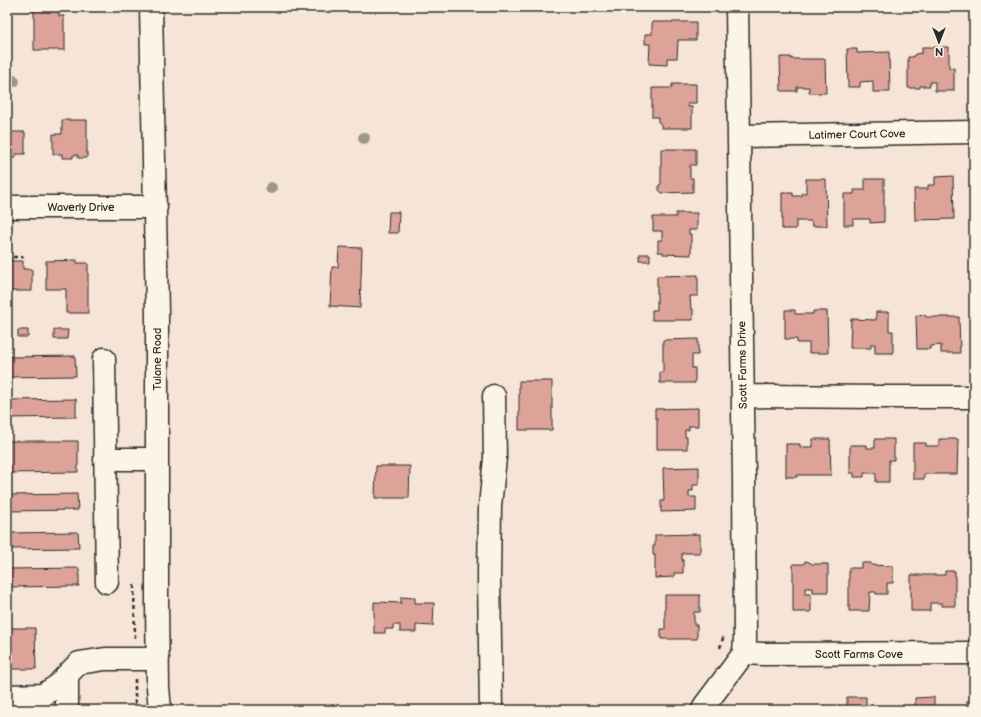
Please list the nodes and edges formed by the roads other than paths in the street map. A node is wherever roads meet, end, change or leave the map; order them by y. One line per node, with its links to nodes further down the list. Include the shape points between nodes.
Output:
1 (151, 7): 5 (street, Tulane Road)
2 (737, 7): 4 (street, Scott Farms Drive)
3 (974, 132): 4 (street, Latimer Court Cove)
4 (740, 136): 9 (street, Scott Farms Drive)
5 (156, 206): 6 (street, Waverly Drive); 12 (street, Tulane Road)
6 (7, 207)
7 (104, 359): 11 (street)
8 (494, 396): 21 (street, via 495,458 490,506 489,576)
9 (743, 396): 10 (street); 14 (street, Scott Farms Drive)
10 (974, 397)
11 (105, 459): 12 (street); 13 (street)
12 (157, 459): 16 (street, Tulane Road)
13 (107, 582)
14 (744, 653): 15 (street, Scott Farms Cove); 22 (street)
15 (974, 653)
16 (158, 659): 17 (street, via 105,659 79,663); 20 (street, Tulane Road)
17 (67, 675): 18 (street, via 57,686 43,695); 19 (street)
18 (7, 696)
19 (67, 710)
20 (160, 710)
21 (491, 710)
22 (703, 710)

